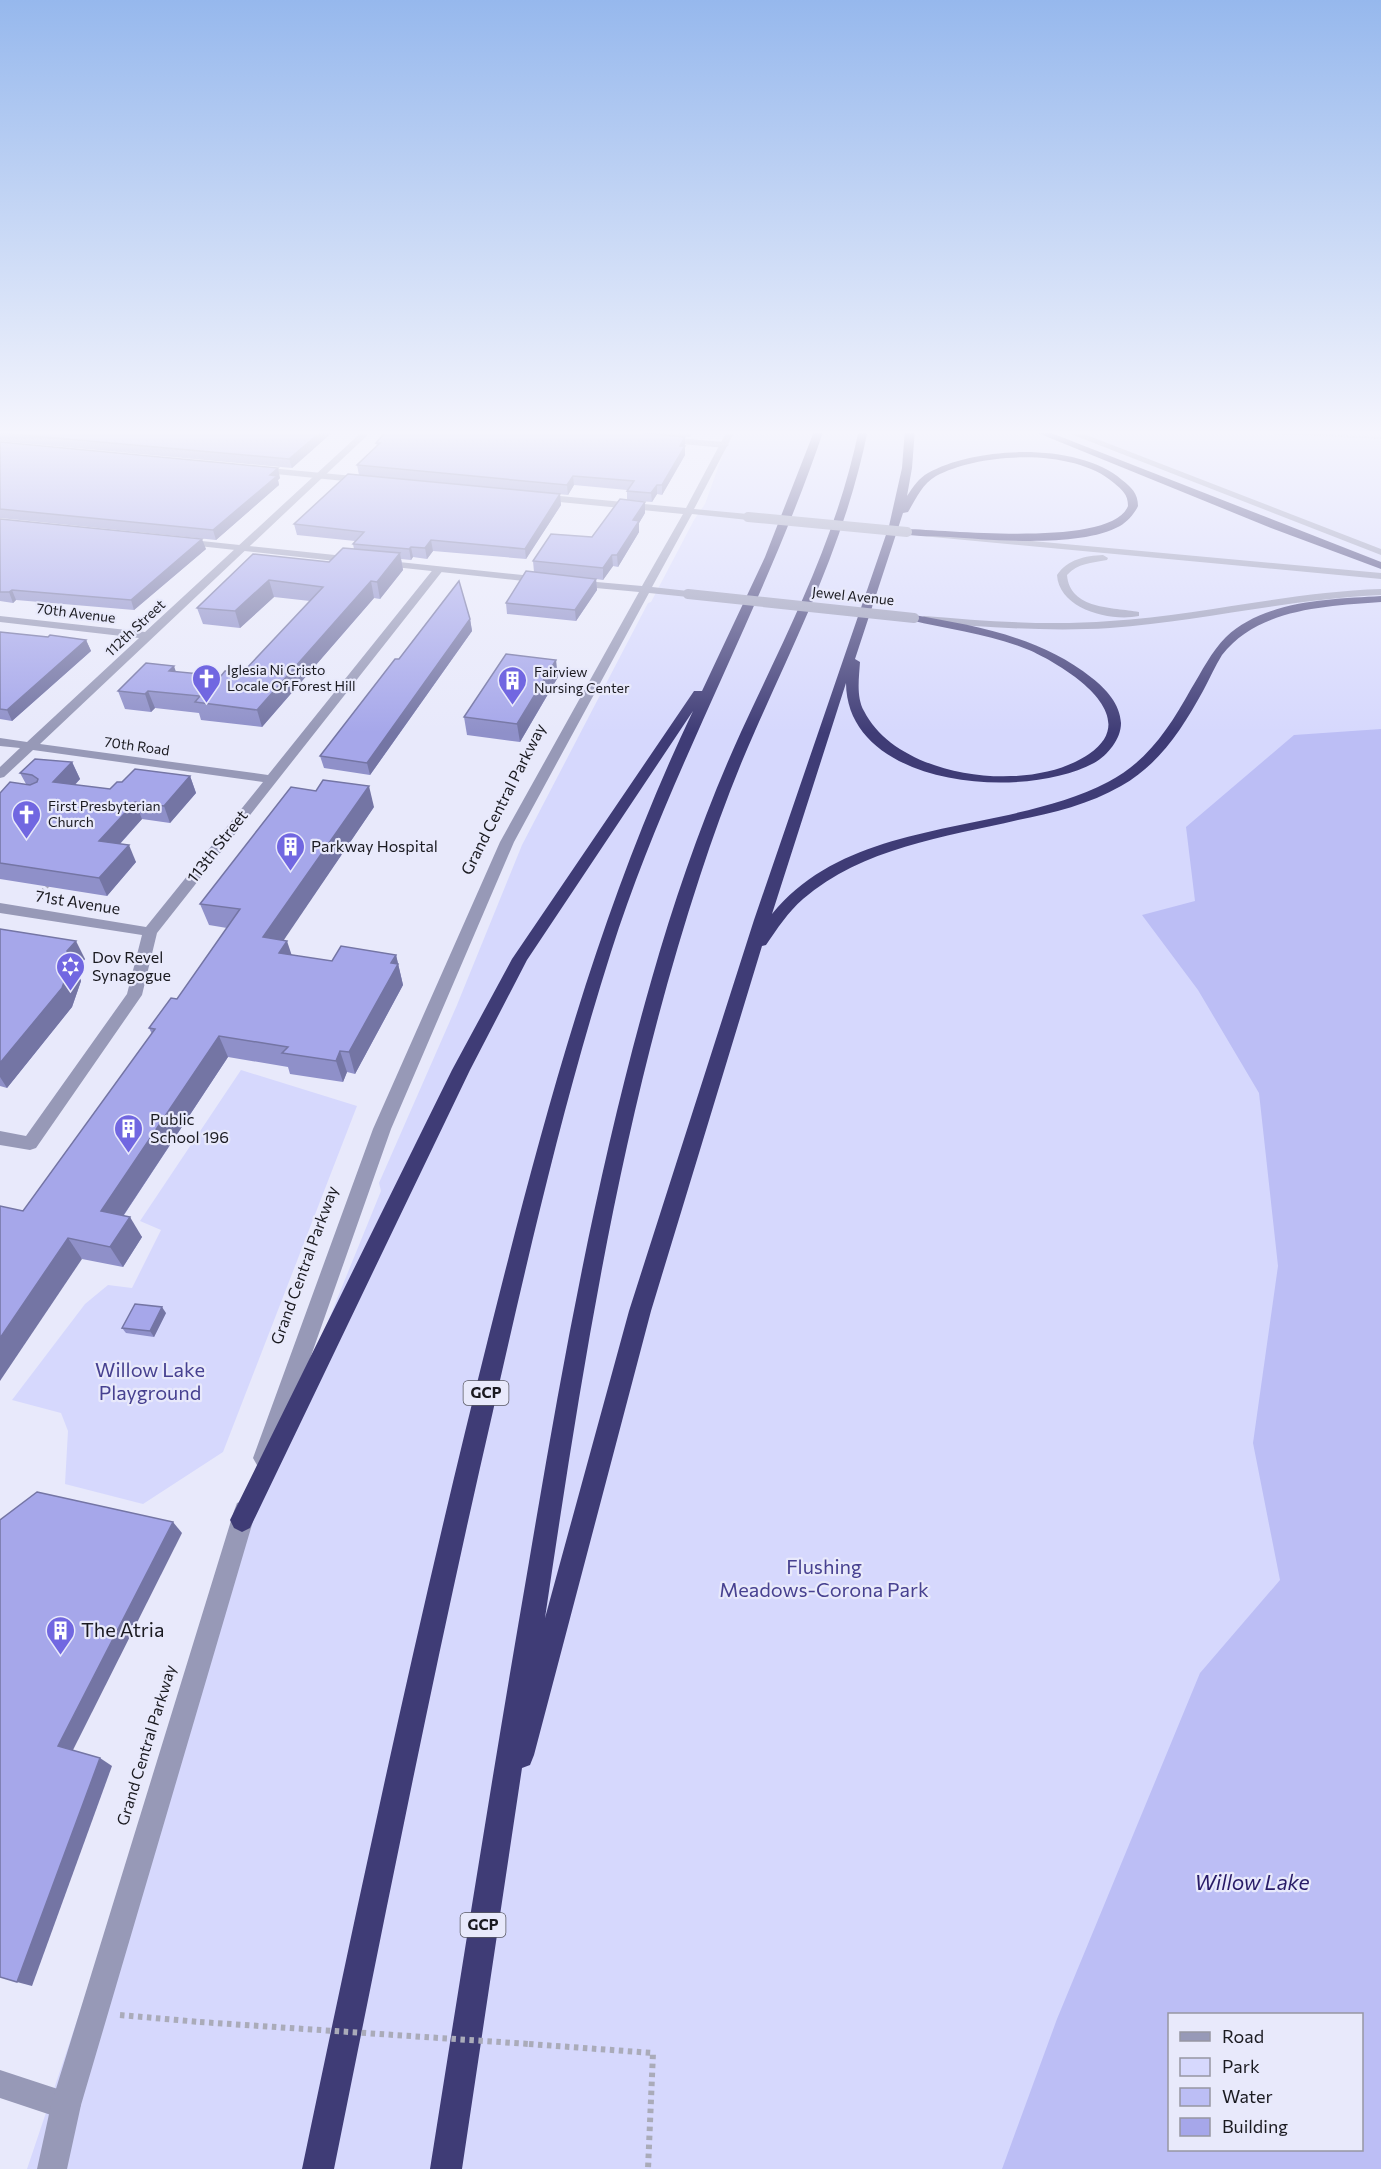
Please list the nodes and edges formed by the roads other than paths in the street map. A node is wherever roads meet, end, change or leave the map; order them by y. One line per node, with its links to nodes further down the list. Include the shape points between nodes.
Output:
1 (261, 530): 12 (street, 112th Street)
2 (679, 530): 18 (street, Grand Central Parkway)
3 (782, 530): 25 (highway, GCP)
4 (838, 530): 36 (highway, GCP, via 713,818 648,1024 617,1151 568,1406)
5 (887, 530): 10 (street, bridge)
6 (893, 530): 26 (highway)
7 (1093, 530): 10 (highway, via 1013,537)
8 (1289, 530): 15 (highway)
9 (1324, 530): 13 (street)
10 (906, 532): 14 (street)
11 (171, 541): 12 (street, Jewel Avenue)
12 (242, 548): 16 (street, Jewel Avenue); 24 (street, 112th Street)
13 (1381, 552)
14 (1170, 558): 17 (street); 21 (street, via 1085,560 1065,570 1061,583 1077,600 1108,612)
15 (1381, 566)
16 (439, 569): 18 (street, Jewel Avenue); 30 (street, 113th Street)
17 (1381, 576)
18 (646, 590): 22 (street, Jewel Avenue, bridge); 35 (street, Grand Central Parkway, via 507,842 366,1169)
19 (1381, 592): 21 (street, Jewel Avenue, via 1306,596)
20 (1381, 599): 33 (highway, via 1298,609 1244,628 1217,654 1162,746 1131,774 1062,806 894,847 848,863 798,894)
21 (1209, 612): 22 (street, Jewel Avenue, via 1069,626)
22 (914, 618): 26 (highway, via 1014,640 1071,668 1108,701 1115,722 1110,740 1080,765 1029,779 970,777 919,764 882,744 860,717 852,686)
23 (0, 619): 24 (street, 70th Avenue)
24 (148, 636): 28 (street, 112th Street)
25 (734, 640): 35 (highway, via 520,959 461,1070); 40 (highway, GCP, via 677,760 638,856 585,1008 546,1146 444,1575)
26 (856, 645): 33 (highway, via 843,674)
27 (0, 742): 28 (street, 70th Road)
28 (30, 746): 29 (street, 112th Street); 30 (street, 70th Road)
29 (0, 774)
30 (269, 779): 32 (street, 113th Street)
31 (0, 908): 32 (street, 71st Avenue)
32 (150, 932): 34 (street, 113th Street, via 134,995 30,1143)
33 (751, 955): 36 (highway, via 640,1311)
34 (0, 1138)
35 (242, 1520): 38 (street, Grand Central Parkway)
36 (495, 1849): 41 (highway, GCP)
37 (0, 2084): 38 (street)
38 (66, 2105): 39 (street, Grand Central Parkway)
39 (52, 2169)
40 (318, 2169)
41 (446, 2169)

